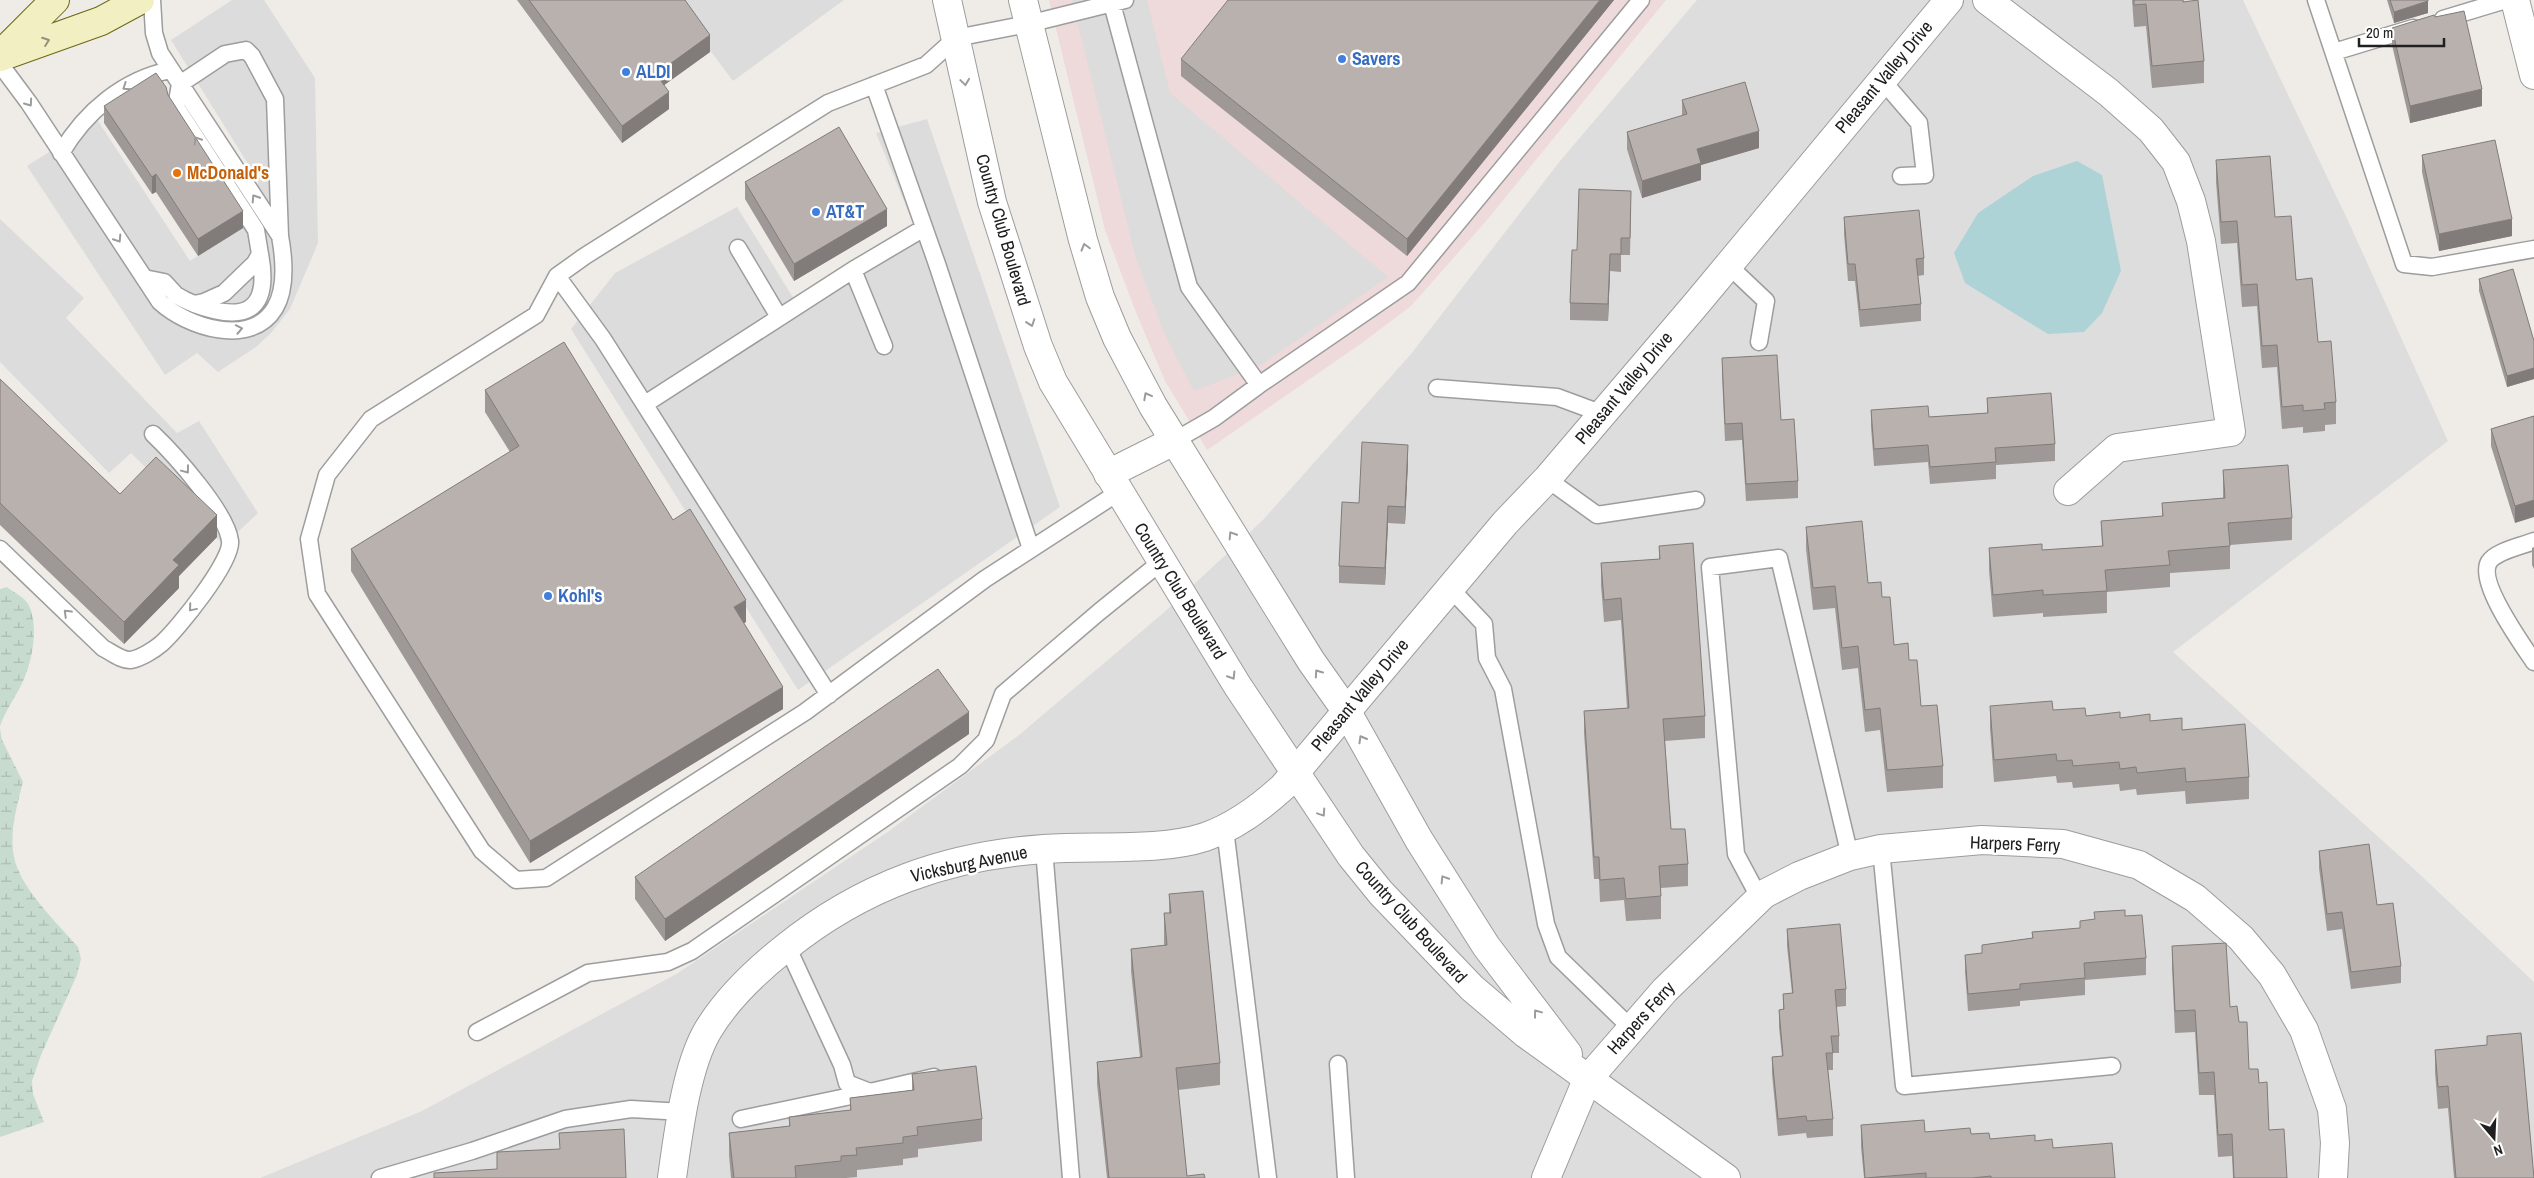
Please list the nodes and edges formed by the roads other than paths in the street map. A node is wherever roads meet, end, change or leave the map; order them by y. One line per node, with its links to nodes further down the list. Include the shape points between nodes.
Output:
1 (55, 0): 15 (main road)
2 (140, 0): 15 (main road, one-way to 2, via 101,21)
3 (152, 0): 18 (lane, via 157,45)
4 (947, 0): 13 (street, Country Club Boulevard)
5 (1640, 0): 36 (lane, via 1408,283)
6 (1949, 0): 19 (street, Pleasant Valley Drive)
7 (1987, 0): 44 (street, via 2108,92 2151,130 2176,162 2191,201 2212,308 2231,432 2117,448)
8 (2316, 0): 14 (lane)
9 (2506, 0): 14 (lane)
10 (2515, 0): 17 (street)
11 (1116, 1): 12 (lane); 36 (lane, via 1189,287)
12 (1026, 12): 13 (lane); 41 (street, Country Club Boulevard, one-way to 12, via 1134,372 1100,297)
13 (956, 38): 20 (lane, via 926,65); 43 (street, Country Club Boulevard, one-way to 43, via 992,202 1038,346 1054,382)
14 (2334, 52): 26 (lane, via 2404,264 2432,267)
15 (0, 56)
16 (0, 64): 21 (lane, one-way to 21)
17 (2534, 74)
18 (175, 77): 21 (lane, one-way to 21, via 138,79 88,116); 24 (lane, one-way to 18); 24 (lane, via 225,54 246,50 252,56 275,99); 27 (lane, one-way to 18, via 256,230 176,107)
19 (1882, 80): 22 (lane, via 1919,123 1924,174); 28 (street, Pleasant Valley Drive)
20 (874, 85): 23 (lane); 30 (lane, via 828,102)
21 (61, 153): 31 (lane, one-way to 31)
22 (1901, 176)
23 (924, 228): 29 (lane); 48 (lane)
24 (280, 236): 31 (lane, one-way to 24, via 160,302 187,322 234,331 249,327 267,317 280,296 283,265)
25 (738, 248): 33 (lane)
26 (2534, 249)
27 (260, 254): 32 (lane, via 224,293); 32 (lane, via 264,288 261,298 251,308 226,313)
28 (1728, 265): 34 (lane, via 1766,301); 39 (street, Pleasant Valley Drive)
29 (853, 270): 33 (lane); 35 (lane)
30 (557, 276): 38 (lane, via 603,339); 52 (lane, via 536,315 371,419 327,475 309,539 317,594 482,850 516,880 546,878)
31 (144, 278): 32 (lane, via 164,282 176,295)
32 (194, 304)
33 (779, 317): 38 (lane)
34 (1759, 342)
35 (884, 346)
36 (1259, 385): 41 (lane, via 1214,418)
37 (1437, 388): 39 (lane, via 1557,397)
38 (644, 404): 52 (lane)
39 (1603, 414): 42 (street, Pleasant Valley Drive)
40 (154, 434): 47 (lane, one-way to 47, via 171,451 225,522 231,543 216,575 161,644 131,660 103,648)
41 (1174, 441): 43 (street); 53 (street, Country Club Boulevard, one-way to 41, via 1311,662)
42 (1547, 479): 45 (lane, via 1597,515); 50 (street, Pleasant Valley Drive)
43 (1113, 483): 48 (lane); 49 (street, Country Club Boulevard)
44 (2068, 491)
45 (1696, 500)
46 (2534, 541): 51 (lane, via 2498,555 2489,562 2486,573 2497,603)
47 (0, 548)
48 (1030, 549): 52 (lane, via 984,579)
49 (1161, 562): 54 (street, Country Club Boulevard, one-way to 54); 62 (lane, via 1003,694 986,740 960,766 692,951 668,962 588,973)
50 (1450, 588): 53 (street, Pleasant Valley Drive); 61 (lane, via 1484,624 1487,658 1502,689 1546,924 1558,956)
51 (2534, 662)
52 (829, 695)
53 (1347, 712): 54 (street, Pleasant Valley Drive); 66 (street, Country Club Boulevard, one-way to 53, via 1486,946 1420,840)
54 (1295, 772): 55 (street, Vicksburg Avenue, via 1269,800); 66 (street, Country Club Boulevard, one-way to 66, via 1351,856 1426,942 1472,988)
55 (1225, 829): 56 (street, Vicksburg Avenue, via 1173,843); 73 (lane)
56 (1044, 849): 60 (street, Vicksburg Avenue, via 983,857 910,874 834,912); 72 (lane)
57 (1881, 849): 58 (street, Harpers Ferry); 64 (lane, via 1904,1086); 77 (street, Harpers Ferry, via 1982,840 2063,844 2139,866 2195,898 2241,938 2272,975 2304,1030 2332,1109)
58 (1850, 856): 59 (street, Harpers Ferry, via 1799,876); 59 (lane, via 1779,558 1710,567 1736,854)
59 (1760, 899): 61 (street, Harpers Ferry, via 1665,990)
60 (787, 946): 67 (lane, via 842,1065 847,1084); 68 (street, Vicksburg Avenue, via 753,975 707,1031 690,1076)
61 (1631, 1028): 66 (street, Harpers Ferry)
62 (477, 1032)
63 (1338, 1064): 74 (lane)
64 (2112, 1066)
65 (946, 1074): 67 (lane)
66 (1587, 1080): 75 (street); 76 (street, Country Club Boulevard)
67 (870, 1092): 69 (lane)
68 (683, 1112): 70 (lane, via 631,1109 565,1119); 71 (street, Vicksburg Avenue)
69 (741, 1119)
70 (380, 1178)
71 (672, 1178)
72 (1071, 1178)
73 (1268, 1178)
74 (1346, 1178)
75 (1546, 1178)
76 (1726, 1178)
77 (2334, 1178)

